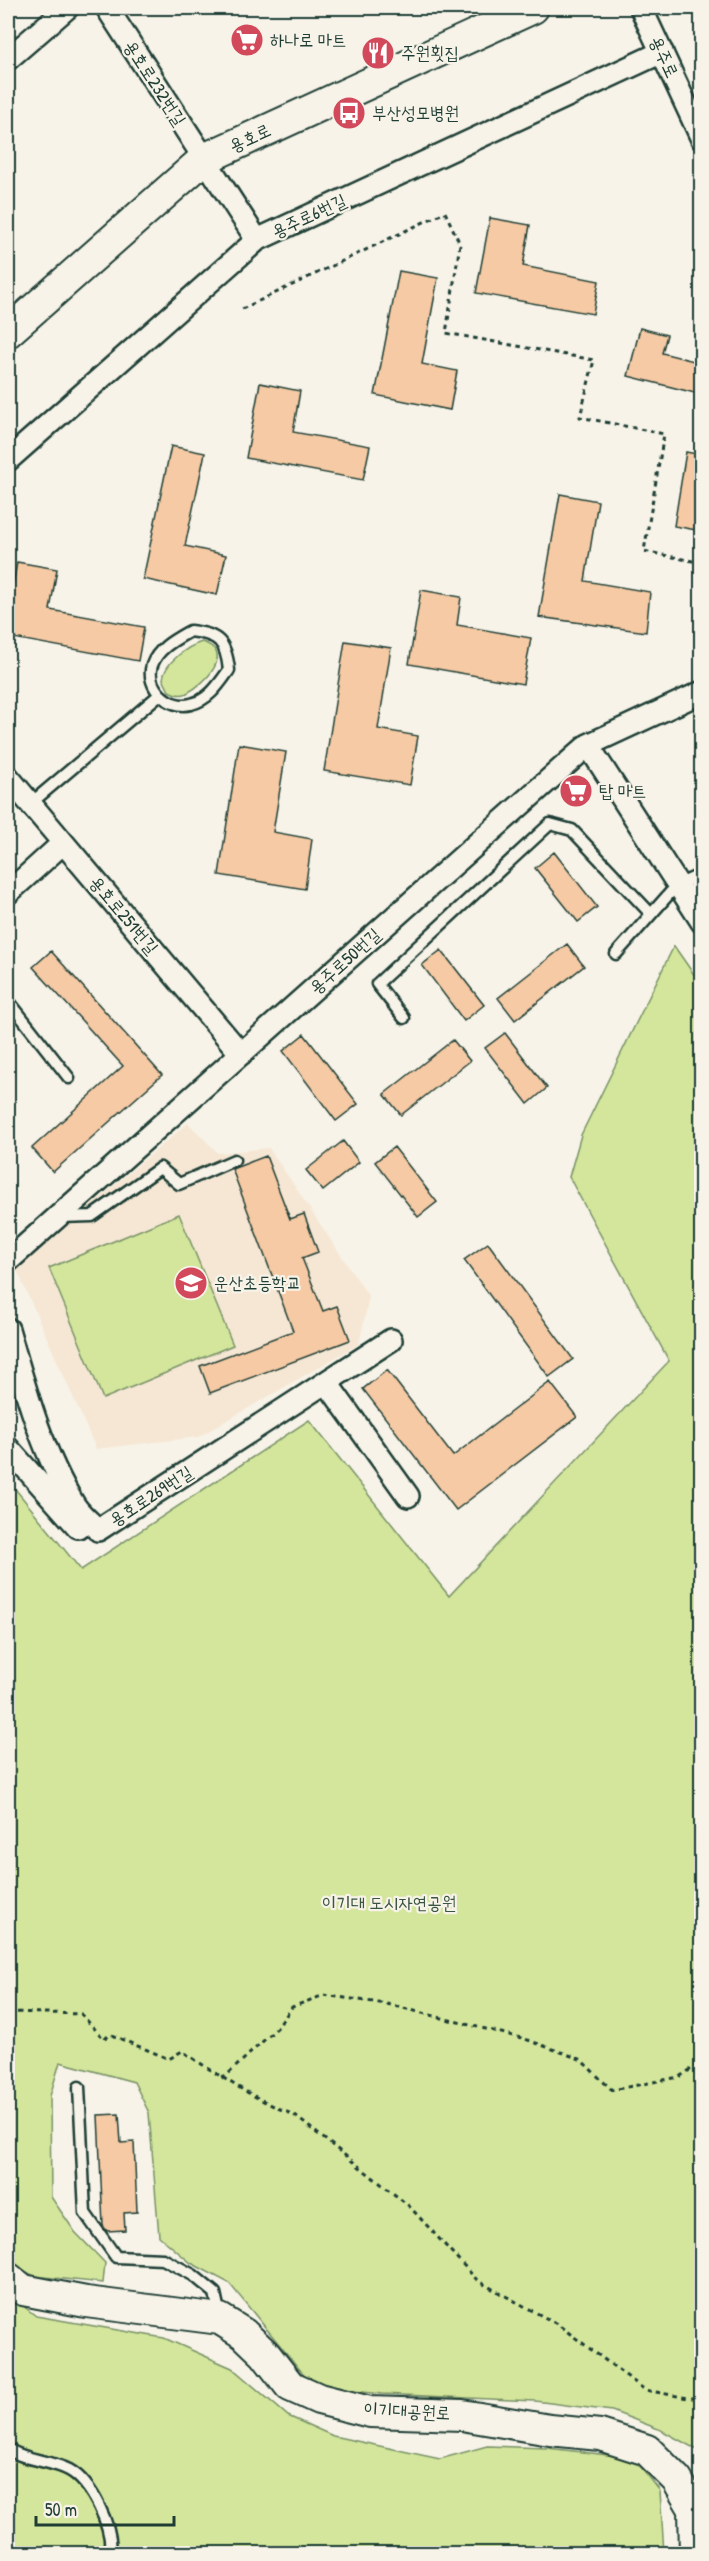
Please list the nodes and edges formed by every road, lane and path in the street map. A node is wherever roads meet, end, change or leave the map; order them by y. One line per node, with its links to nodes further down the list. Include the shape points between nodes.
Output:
1 (66, 8): 6 (street)
2 (107, 8): 8 (street, 용호로232번길)
3 (533, 8): 8 (street, 용호로)
4 (641, 8): 5 (street, 용주로)
5 (662, 52): 7 (street, 용주로); 9 (street, 용주로6번길)
6 (8, 59)
7 (702, 139)
8 (204, 159): 9 (street, 용호로232번길); 11 (street, 용호로)
9 (257, 240): 12 (street, 용주로6번길)
10 (242, 309): 13 (path, via 445,212 460,244 446,333 594,360 580,417 664,434 644,551)
11 (8, 332)
12 (8, 459)
13 (702, 563)
14 (702, 692): 16 (street, 용주로50번길)
15 (159, 695): 15 (lane, via 152,665 167,644 190,631 205,632 221,640 229,670 214,692 192,704 175,705); 18 (lane)
16 (588, 745): 21 (street); 28 (street, 용주로50번길)
17 (8, 777): 18 (street, 용호로251번길)
18 (30, 804): 19 (street, 용호로251번길)
19 (63, 843): 22 (street); 28 (street, 용호로251번길)
20 (702, 874): 21 (lane)
21 (677, 885): 23 (lane); 24 (street)
22 (8, 893)
23 (651, 914): 25 (lane); 27 (lane, via 572,830 550,824 376,984)
24 (702, 922)
25 (616, 954)
26 (8, 1000): 29 (lane)
27 (404, 1018)
28 (241, 1054): 31 (street, 용주로50번길)
29 (69, 1078)
30 (234, 1160): 31 (lane, via 179,1185 160,1168 92,1216)
31 (57, 1217): 32 (street, 용주로50번길)
32 (8, 1261)
33 (8, 1329): 38 (street, 용호로269번길, via 31,1409 59,1474 76,1508)
34 (391, 1340): 35 (street, 용호로269번길)
35 (327, 1383): 37 (street); 38 (street, 용호로269번길)
36 (8, 1448): 38 (street, via 80,1529)
37 (408, 1496)
38 (98, 1530)
39 (8, 2012): 41 (path, via 81,2014 104,2040 109,2034 169,2059 182,2052)
40 (702, 2062): 41 (path, via 679,2077 612,2090 580,2059 525,2039 387,2004 324,1995 292,2007 277,2028 227,2075)
41 (220, 2077): 45 (path, via 294,2115 409,2206 478,2281 557,2324 645,2390)
42 (79, 2087): 44 (lane, via 85,2213 116,2257 163,2259 194,2276 214,2293)
43 (8, 2278): 44 (street, 이기대공원로, via 23,2290)
44 (220, 2319): 48 (street, 이기대공원로, via 258,2347 290,2386 319,2399 370,2412 462,2415 600,2435 647,2450 677,2480 694,2509)
45 (702, 2398)
46 (8, 2450): 47 (lane, via 68,2469 86,2482 103,2515)
47 (110, 2553)
48 (695, 2553)

